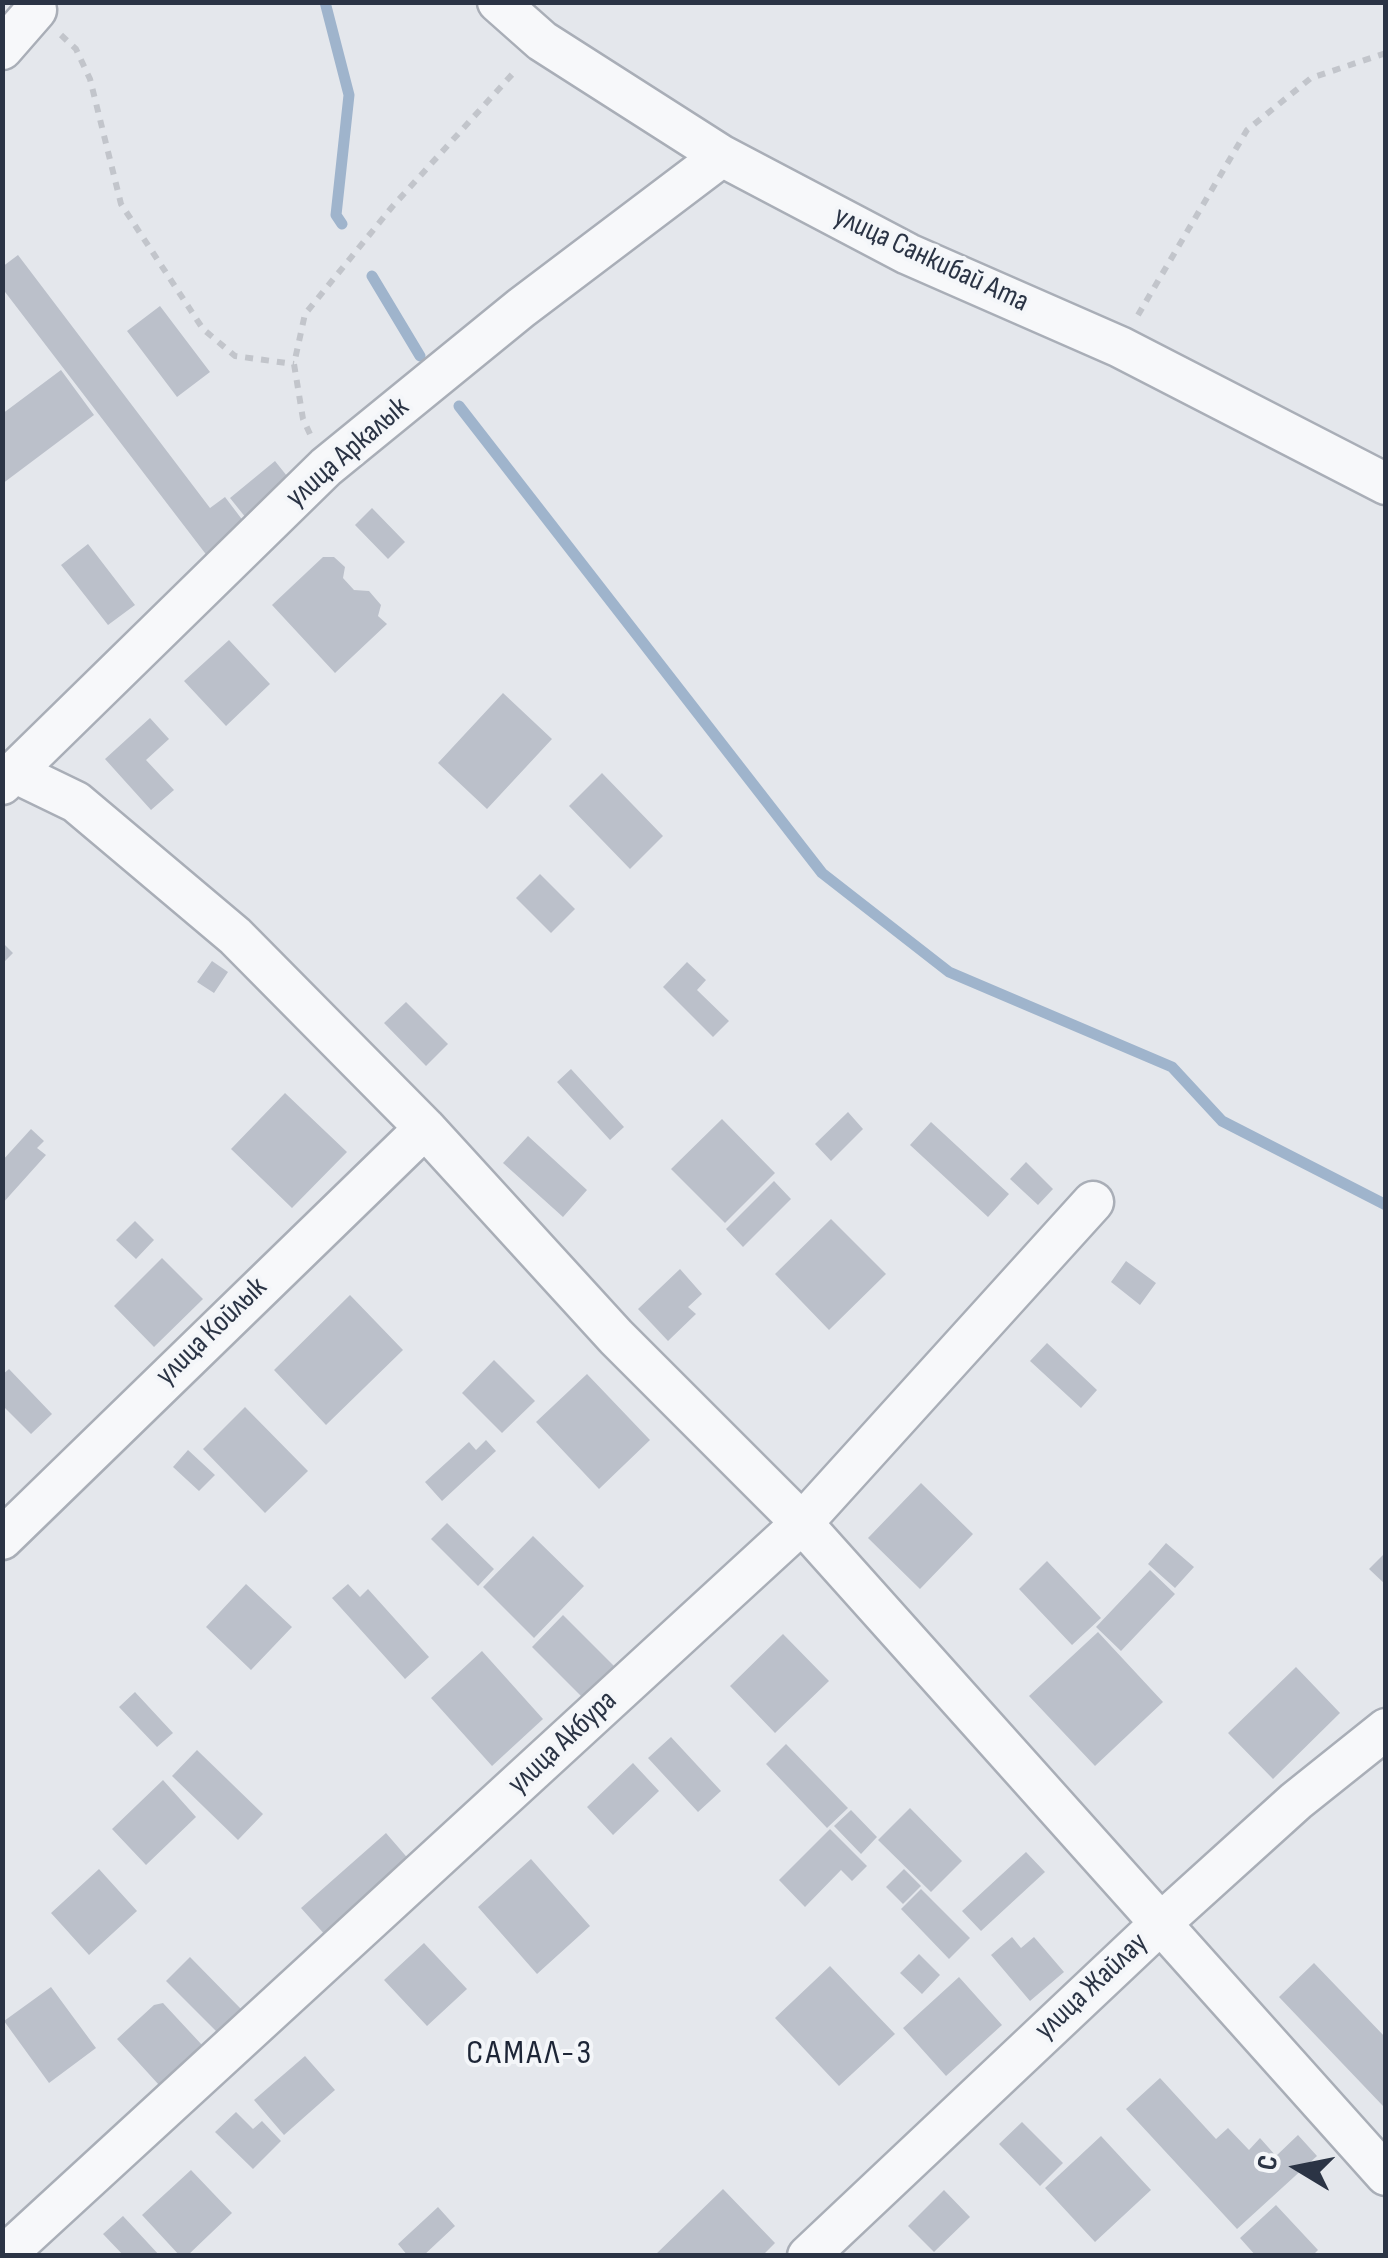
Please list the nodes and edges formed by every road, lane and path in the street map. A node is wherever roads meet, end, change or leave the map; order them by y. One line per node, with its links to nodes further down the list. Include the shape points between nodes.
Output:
1 (498, 2): 3 (street, улица Санкибай Ата)
2 (36, 10): 4 (street); 8 (path, via 76,49 121,204 203,329 235,356)
3 (542, 41): 6 (street, улица Санкибай Ата); 8 (path, via 392,206 306,314)
4 (2, 49)
5 (1386, 53): 7 (path, via 1310,78 1247,130)
6 (722, 156): 7 (street, улица Санкибай Ата, via 908,254); 9 (street, улица Аркалык, via 520,308)
7 (1120, 346): 10 (street, улица Санкибай Ата)
8 (294, 364): 9 (path, via 302,419)
9 (326, 467): 11 (street, улица Аркалык)
10 (1386, 484)
11 (8, 778): 12 (street, via 76,802 235,936)
12 (425, 1128): 14 (street, via 616,1337); 15 (street, улица Койлык)
13 (1093, 1202): 14 (street, улица Акбура)
14 (802, 1523): 17 (street); 19 (street, улица Акбура)
15 (2, 1539)
16 (1386, 1729): 17 (street, улица Жайлау)
17 (1160, 1924): 18 (street); 20 (street, улица Жайлау)
18 (1386, 2174)
19 (4, 2256)
20 (808, 2256)

